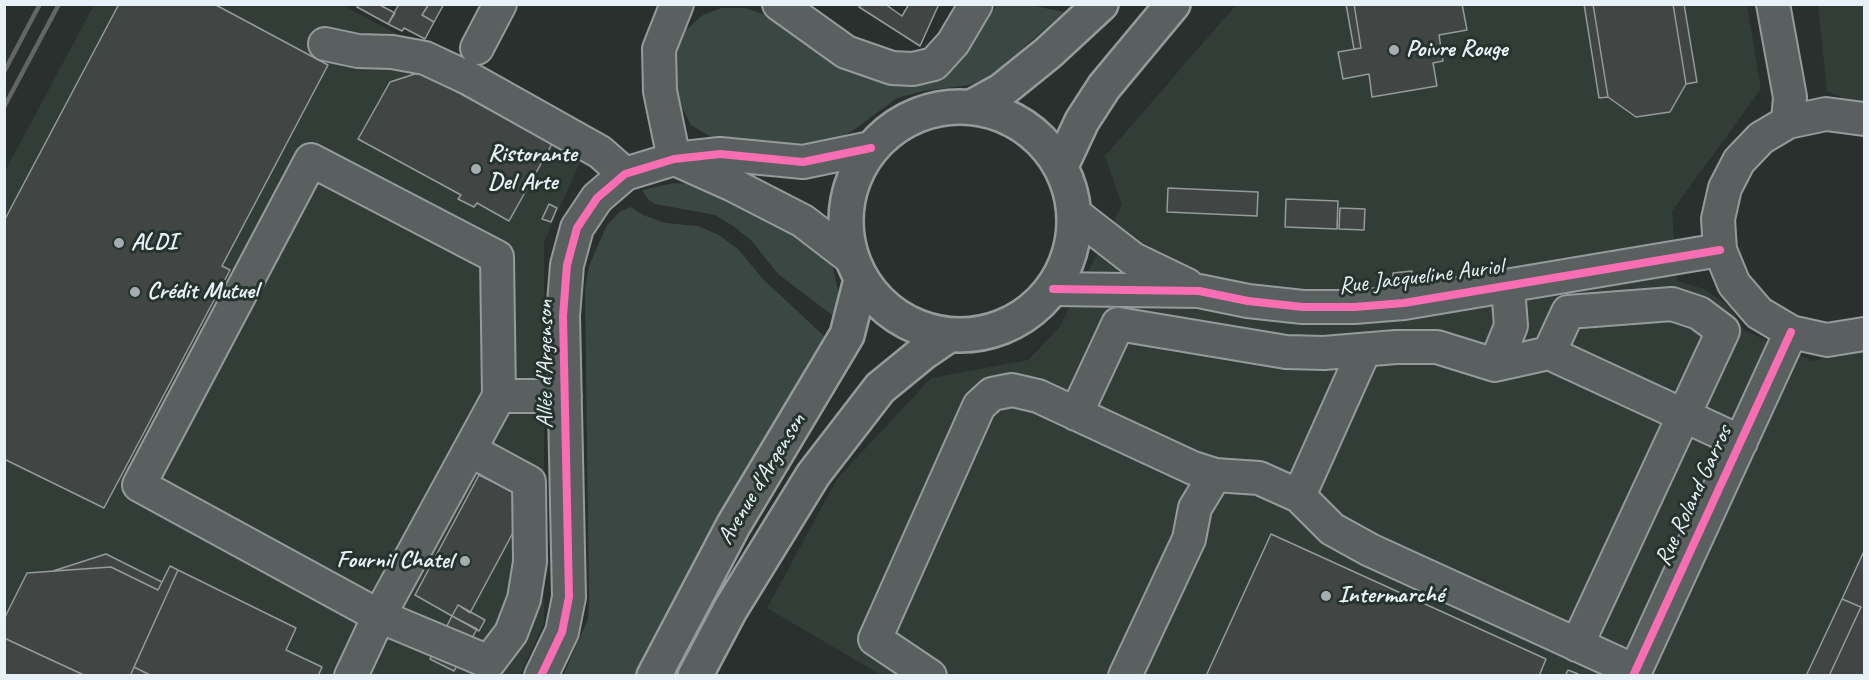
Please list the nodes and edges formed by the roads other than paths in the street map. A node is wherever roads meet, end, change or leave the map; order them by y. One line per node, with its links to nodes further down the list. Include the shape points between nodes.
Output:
1 (500, 4): 9 (street)
2 (677, 4): 14 (street, via 659,49 660,91)
3 (779, 4): 4 (street, via 846,52 892,68 913,69 934,64 953,43)
4 (976, 4)
5 (1101, 4): 10 (main road, via 1001,91)
6 (1173, 4): 15 (main road, via 1104,87 1082,121)
7 (1773, 4): 12 (street, via 1790,97)
8 (325, 44): 16 (street, via 425,58 600,152)
9 (477, 48)
10 (972, 107): 13 (main road, via 944,107 916,114 892,128); 15 (main road, via 1008,116 1038,137)
11 (1864, 119): 12 (street, via 1826,114)
12 (1788, 122): 18 (street, via 1761,138 1739,161 1725,188 1719,219)
13 (871, 148): 14 (street, Allée d’Argenson, via 803,162 720,154); 19 (main road, via 852,182 845,220)
14 (674, 159): 16 (street, Allée d’Argenson); 19 (street, via 803,221)
15 (1061, 166): 17 (main road, via 1071,189)
16 (625, 174): 30 (street, Allée d’Argenson, via 597,198 577,228 569,256 563,316)
17 (1075, 214): 21 (main road, via 1070,254); 22 (street, Rue Jacqueline Auriol, via 1133,259)
18 (1720, 250): 20 (street, Rue Jacqueline Auriol); 23 (street, via 1734,284 1759,313)
19 (856, 269): 25 (main road, via 884,307 915,327); 42 (main road, Avenue d'Argenson, via 847,335 733,526)
20 (1508, 287): 22 (street, Rue Jacqueline Auriol, via 1354,307 1248,302); 28 (street, via 1511,326)
21 (1053, 289): 22 (street, Rue Jacqueline Auriol); 25 (main road, via 1032,310 1007,326 979,334)
22 (1198, 291)
23 (1791, 332): 24 (street, via 1827,340); 33 (street, Rue Roland Garros)
24 (1864, 334)
25 (949, 335): 43 (main road, Avenue d'Argenson, via 880,388 813,475)
26 (1364, 351): 28 (street, via 1437,347); 31 (street, via 1286,352 1118,324); 36 (street)
27 (1549, 353): 28 (street); 32 (street); 32 (street, via 1568,312 1672,304 1699,312 1723,331)
28 (1495, 365)
29 (499, 396): 30 (street); 34 (street); 37 (street, via 497,257 311,160 139,485)
30 (566, 396): 41 (street, Allée d’Argenson, via 569,597 562,632)
31 (1076, 414): 35 (street); 44 (street, via 1038,396 1012,390 993,394 980,406 874,639)
32 (1684, 416): 33 (street); 38 (street)
33 (1741, 442): 39 (street, Rue Roland Garros)
34 (470, 450): 37 (street); 37 (street, via 529,482 530,562 524,599 511,633 489,662)
35 (1215, 475): 36 (street, via 1259,478); 45 (street, via 1195,508 1189,539)
36 (1299, 496): 38 (street, via 1332,529 1370,550)
37 (379, 616): 40 (street)
38 (1577, 645): 39 (street)
39 (1634, 673)
40 (356, 674)
41 (541, 675)
42 (654, 675)
43 (695, 675)
44 (930, 675)
45 (1125, 675)

